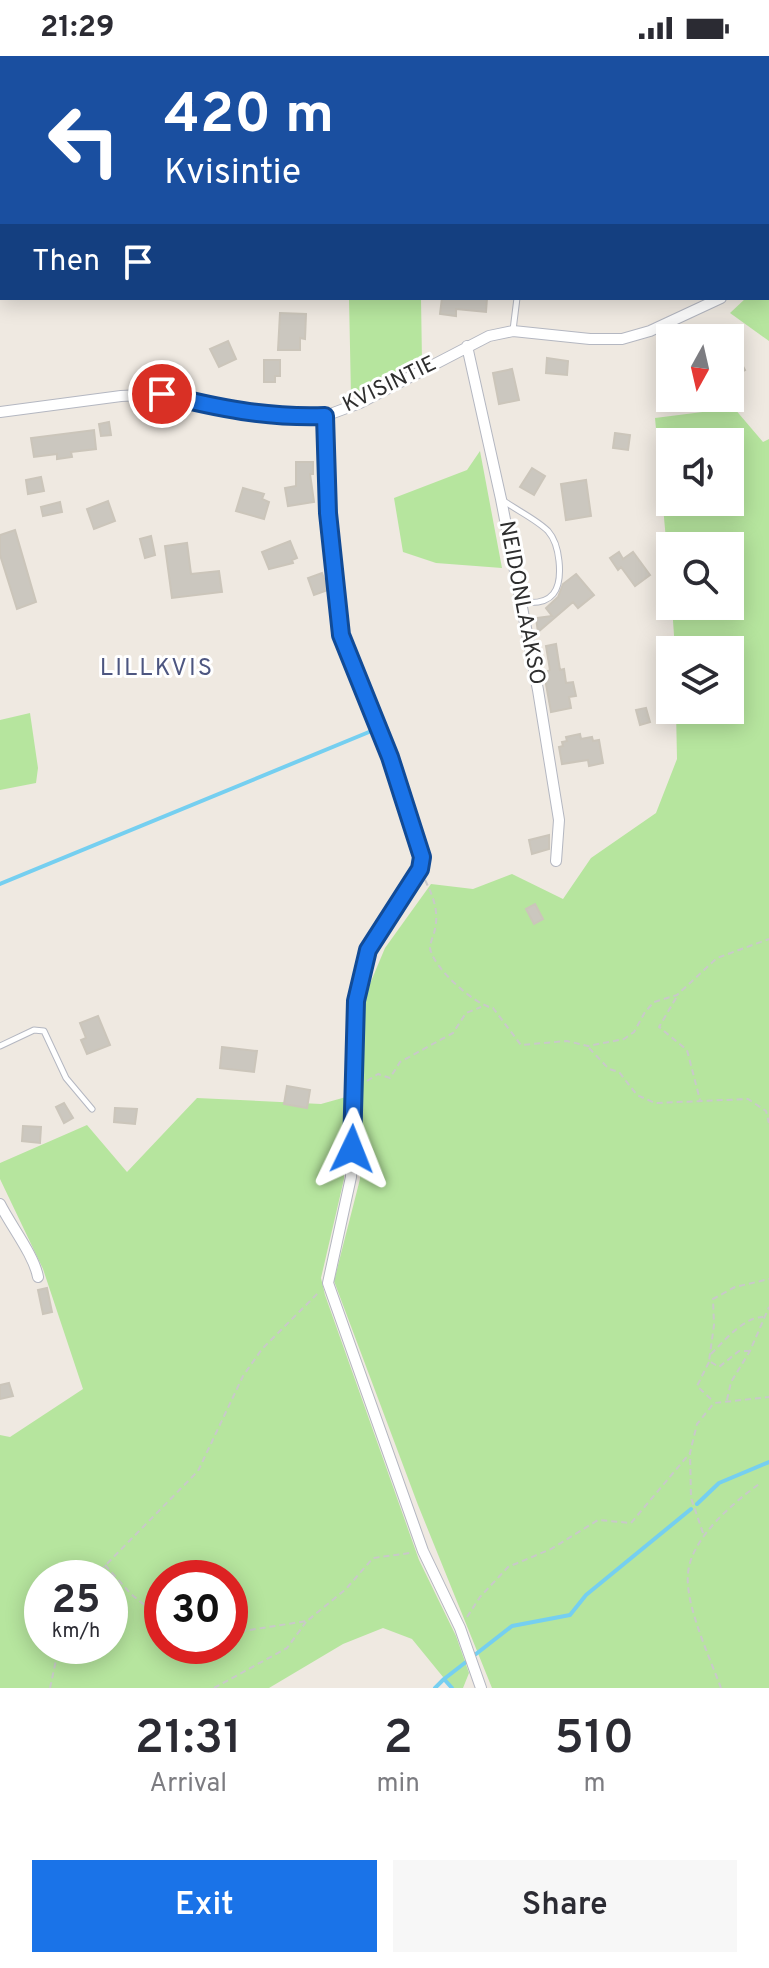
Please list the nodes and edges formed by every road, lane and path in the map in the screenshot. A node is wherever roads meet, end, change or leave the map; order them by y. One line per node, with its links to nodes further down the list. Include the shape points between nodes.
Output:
1 (517, 300): 3 (lane)
2 (717, 300): 3 (street, KVISINTIE, via 622,339)
3 (513, 331): 4 (street, KVISINTIE)
4 (467, 346): 6 (street, KVISINTIE); 7 (street, NEIDONLAAKSO)
5 (0, 412): 6 (street, KVISINTIE, via 162,394 236,412)
6 (325, 416): 10 (street, via 328,513 341,635 418,840)
7 (501, 499): 8 (street, NEIDONLAAKSO); 8 (lane, via 548,532 558,554 555,593 537,604)
8 (521, 602): 9 (street, NEIDONLAAKSO, via 559,820)
9 (556, 861)
10 (420, 869): 13 (path, via 435,901 430,947 438,967); 16 (street, via 368,950 356,1001)
11 (769, 939): 12 (path, via 717,958)
12 (677, 995): 15 (path, via 654,1002 624,1039); 17 (path, via 659,1027 687,1050)
13 (482, 1007): 15 (path, via 493,1008 521,1045 567,1041); 16 (path, via 466,1013 453,1033 400,1062 390,1078 378,1074)
14 (0, 1046): 18 (lane, via 34,1030 44,1031 66,1078)
15 (588, 1046): 17 (path, via 637,1095 655,1103)
16 (355, 1088): 23 (street, via 351,1177)
17 (700, 1101): 19 (path, via 748,1099 766,1111)
18 (92, 1109)
19 (769, 1123)
20 (0, 1204): 21 (street)
21 (38, 1277)
22 (769, 1279): 27 (path, via 713,1299)
23 (328, 1283): 35 (street); 36 (path, via 262,1349 243,1376 198,1471)
24 (769, 1307): 25 (path)
25 (764, 1317): 26 (path); 27 (path, via 729,1336)
26 (750, 1351): 28 (path, via 739,1351 719,1367); 30 (path, via 731,1382)
27 (710, 1355): 28 (path)
28 (709, 1361): 31 (path, via 697,1386)
29 (769, 1397): 30 (path)
30 (727, 1401): 31 (path)
31 (714, 1403): 32 (path, via 697,1424)
32 (690, 1453): 34 (path, via 691,1498); 40 (path, via 631,1523 598,1520 508,1567)
33 (759, 1484): 34 (path)
34 (704, 1535): 46 (path, via 687,1571 689,1595)
35 (423, 1551): 39 (path, via 373,1558); 40 (street)
36 (108, 1560)
37 (128, 1591): 38 (path)
38 (144, 1604)
39 (307, 1621): 41 (path); 44 (path, via 287,1648)
40 (460, 1628): 45 (street)
41 (248, 1630)
42 (55, 1664): 43 (path)
43 (50, 1688)
44 (214, 1688)
45 (481, 1688)
46 (721, 1688)

